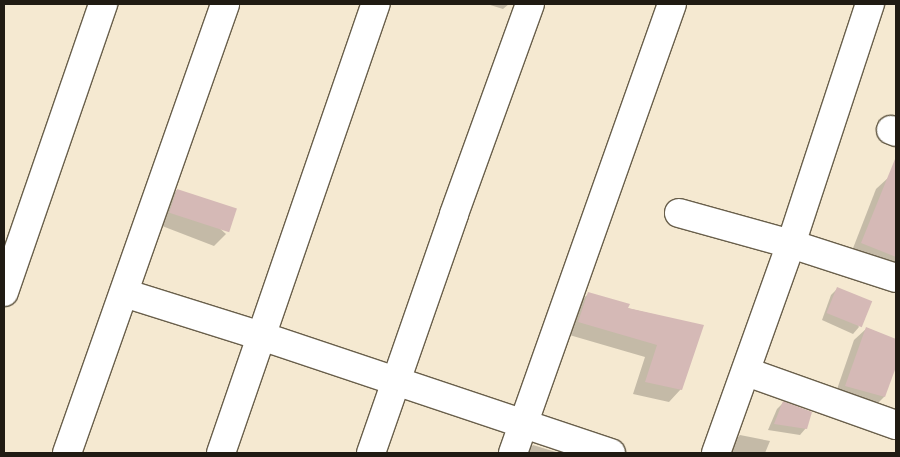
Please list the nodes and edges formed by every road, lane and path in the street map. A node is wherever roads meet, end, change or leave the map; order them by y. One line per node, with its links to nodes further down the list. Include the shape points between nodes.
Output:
1 (102, 4): 10 (street)
2 (225, 4): 11 (street)
3 (376, 4): 12 (street)
4 (530, 4): 14 (street)
5 (672, 4): 15 (street)
6 (870, 4): 8 (street)
7 (679, 213): 8 (street)
8 (791, 244): 9 (street); 13 (street)
9 (896, 278)
10 (4, 292)
11 (124, 293): 12 (street); 17 (street)
12 (261, 336): 14 (street); 18 (street)
13 (747, 372): 16 (street); 22 (street)
14 (396, 381): 15 (street); 19 (street)
15 (523, 424): 20 (street); 21 (street)
16 (896, 425)
17 (67, 453)
18 (221, 453)
19 (371, 453)
20 (513, 453)
21 (611, 453)
22 (716, 453)

